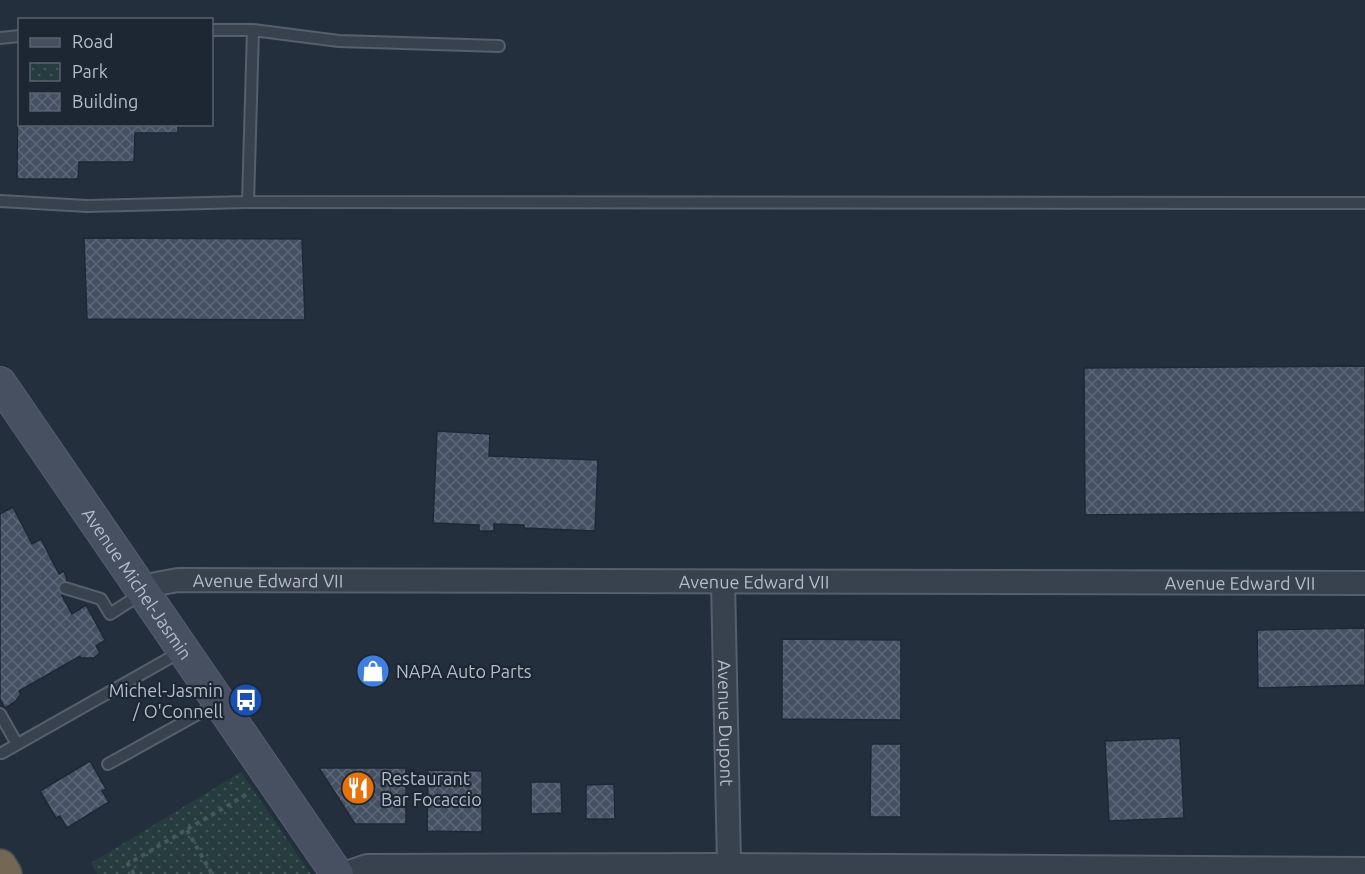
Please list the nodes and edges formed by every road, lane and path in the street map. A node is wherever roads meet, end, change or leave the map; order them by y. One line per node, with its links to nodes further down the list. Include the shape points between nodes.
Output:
1 (213, 30): 2 (lane)
2 (253, 30): 5 (lane, via 339,41); 7 (lane)
3 (18, 36): 4 (lane)
4 (0, 38)
5 (499, 46)
6 (0, 201): 7 (lane, via 87,206)
7 (248, 202): 8 (lane)
8 (1365, 203)
9 (1, 384): 13 (main road, Avenue Michel-Jasmin)
10 (723, 582): 11 (street, Avenue Edward VII); 13 (street, Avenue Edward VII, via 178,580 156,584); 22 (street, Avenue Dupont)
11 (1365, 583)
12 (65, 588): 13 (lane, via 101,599 110,614)
13 (145, 592): 14 (main road, Avenue Michel-Jasmin)
14 (184, 650): 15 (main road, Avenue Michel-Jasmin); 17 (lane)
15 (220, 702): 19 (lane); 29 (main road, Avenue Michel-Jasmin)
16 (0, 714): 17 (lane)
17 (17, 744): 18 (lane)
18 (2, 753)
19 (108, 764)
20 (254, 790): 21 (path)
21 (187, 830): 27 (path, via 128,864); 28 (path)
22 (729, 865): 25 (street); 30 (street, via 367,866)
23 (0, 866): 26 (highway)
24 (1365, 869): 25 (street)
25 (1330, 872)
26 (5, 874)
27 (134, 874)
28 (212, 874)
29 (337, 874)
30 (343, 874)

